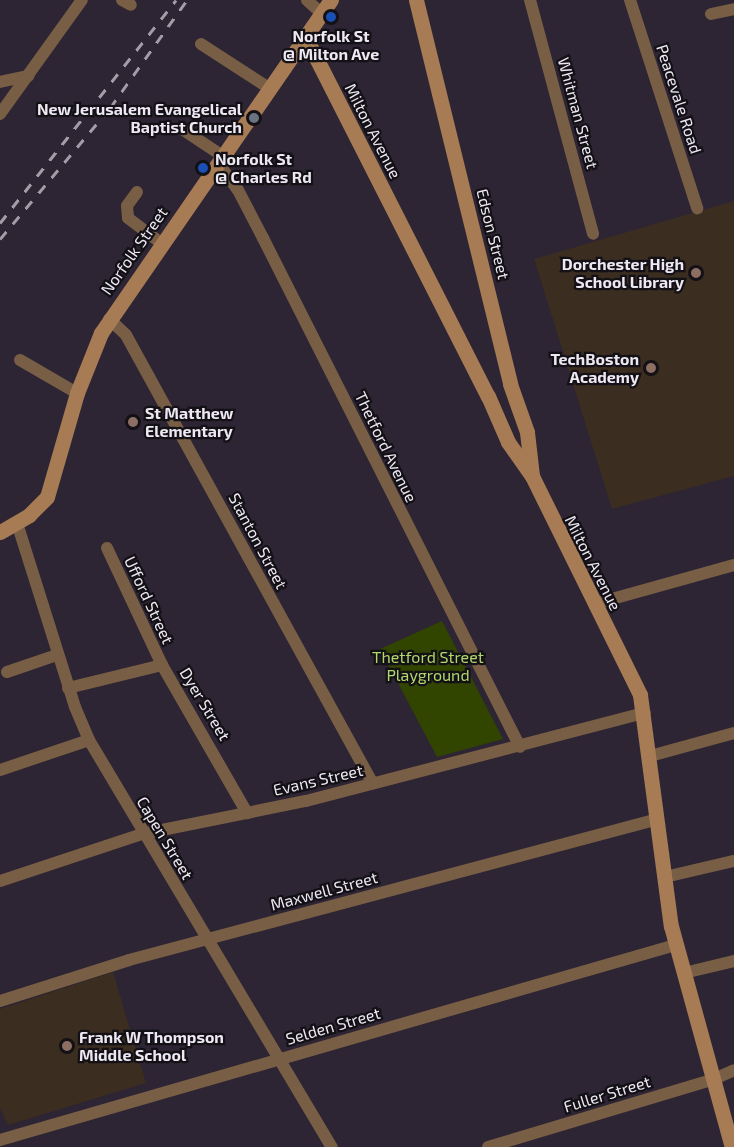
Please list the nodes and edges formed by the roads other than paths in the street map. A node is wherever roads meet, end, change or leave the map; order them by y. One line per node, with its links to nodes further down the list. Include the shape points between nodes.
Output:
1 (82, 0): 12 (street)
2 (307, 0): 8 (street)
3 (331, 0): 8 (street, Norfolk Street)
4 (417, 0): 25 (street, Edson Street, via 510,384)
5 (530, 0): 20 (street, Whitman Street)
6 (630, 0): 19 (street, Peacevale Road)
7 (734, 9): 9 (street)
8 (321, 13): 10 (street, Norfolk Street)
9 (711, 14)
10 (305, 36): 14 (street, Norfolk Street); 26 (street, Milton Avenue)
11 (201, 44): 14 (street)
12 (28, 76): 13 (street); 15 (street)
13 (0, 82)
14 (269, 88): 17 (street, Norfolk Street)
15 (0, 114)
16 (185, 131): 17 (street)
17 (221, 161): 21 (street, Norfolk Street); 42 (street, Thetford Avenue)
18 (137, 192): 21 (street, via 127,206 128,218)
19 (697, 208)
20 (593, 234)
21 (161, 243): 22 (street, Norfolk Street)
22 (109, 319): 24 (street, Norfolk Street, via 91,352); 45 (street, Stanton Street, via 131,345)
23 (20, 360): 24 (street)
24 (77, 393): 30 (street, Norfolk Street, via 46,497)
25 (519, 407): 26 (street, via 506,403); 27 (street, Edson Street)
26 (496, 416): 28 (street, Milton Avenue)
27 (527, 432): 28 (street, via 521,443); 29 (street, Edson Street)
28 (508, 442): 29 (street, Milton Avenue)
29 (532, 476): 34 (street, Milton Avenue)
30 (17, 523): 31 (street, Norfolk Street); 35 (street, Capen Street)
31 (0, 532)
32 (107, 548): 36 (street, Ufford Street)
33 (734, 565): 34 (street)
34 (594, 604): 39 (street, Milton Avenue)
35 (57, 654): 37 (street); 38 (street, Capen Street)
36 (162, 665): 38 (street, Dyer Street); 46 (street, Dyer Street)
37 (7, 672)
38 (68, 688): 41 (street, Capen Street)
39 (645, 713): 42 (street, Evans Street); 43 (street, Milton Avenue)
40 (734, 733): 43 (street)
41 (89, 740): 44 (street); 48 (street, Capen Street)
42 (520, 747): 45 (street, Evans Street)
43 (650, 756): 47 (street, Milton Avenue)
44 (0, 770)
45 (373, 784): 46 (street, Evans Street)
46 (247, 813): 48 (street, Evans Street)
47 (658, 819): 50 (street, Milton Avenue); 52 (street, Maxwell Street)
48 (142, 834): 51 (street, Evans Street); 52 (street, Capen Street)
49 (734, 861): 50 (street)
50 (665, 877): 53 (street, Milton Avenue)
51 (0, 881)
52 (207, 939): 56 (street, Maxwell Street); 57 (street, Capen Street)
53 (675, 945): 55 (street, Milton Avenue); 57 (street, Selden Street)
54 (734, 961): 55 (street)
55 (684, 974): 59 (street, Milton Avenue)
56 (0, 1001)
57 (279, 1059): 60 (street, Selden Street); 61 (street, Capen Street)
58 (734, 1070): 59 (street, Fuller Street)
59 (712, 1080): 62 (street, Fuller Street); 63 (street, Milton Avenue)
60 (0, 1140)
61 (332, 1147)
62 (488, 1147)
63 (732, 1147)

